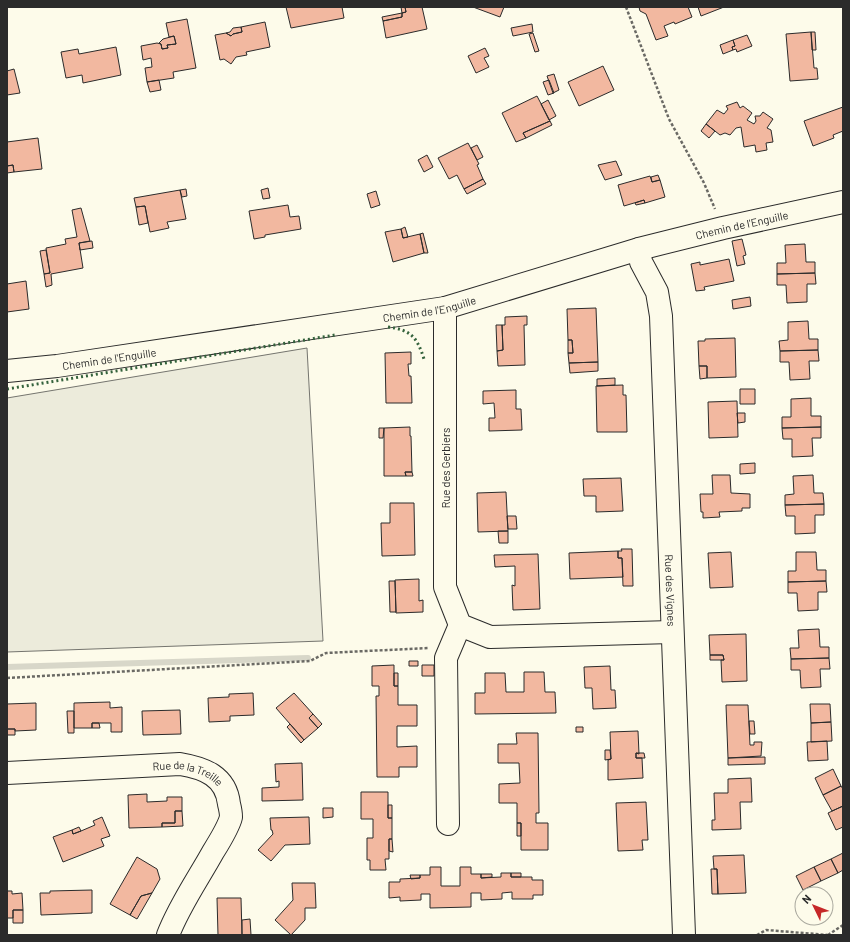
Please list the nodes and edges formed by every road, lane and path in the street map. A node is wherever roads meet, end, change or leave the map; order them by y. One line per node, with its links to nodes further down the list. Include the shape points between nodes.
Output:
1 (626, 7): 3 (path, via 669,119 704,183)
2 (843, 202): 3 (street, Chemin de l'Enguille)
3 (723, 228): 4 (street, Chemin de l'Enguille)
4 (639, 249): 5 (street, Chemin de l'Enguille); 8 (street, Rue des Vignes, via 641,262 657,292 662,316)
5 (445, 308): 6 (street, Chemin de l'Enguille, via 57,366); 7 (street, Rue des Gerbiers, via 446,587)
6 (7, 371)
7 (460, 625): 8 (street, via 490,637); 9 (street)
8 (672, 632): 15 (street, Rue des Vignes)
9 (450, 647): 10 (path, via 326,654 310,661); 12 (street, via 446,658)
10 (7, 678)
11 (7, 773): 14 (street, Rue de la Treille, via 180,764 211,774 222,784 229,800 230,817)
12 (448, 824)
13 (843, 924): 17 (path)
14 (168, 935)
15 (684, 935)
16 (757, 935): 17 (path, via 766,930)
17 (828, 935)

